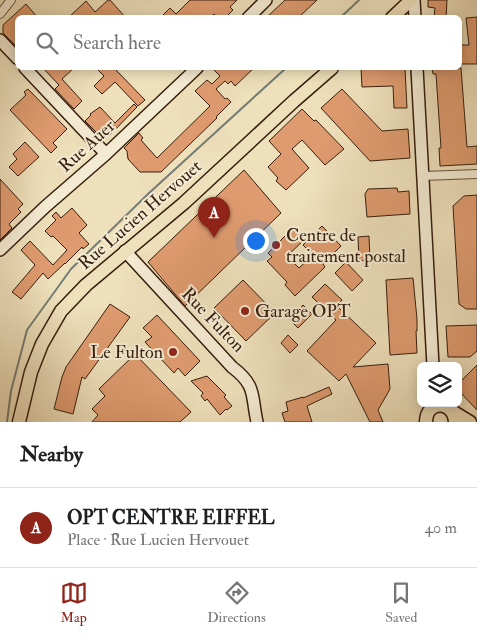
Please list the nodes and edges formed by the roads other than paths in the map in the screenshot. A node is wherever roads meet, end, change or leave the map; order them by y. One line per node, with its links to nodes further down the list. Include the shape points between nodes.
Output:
1 (11, 0): 5 (street)
2 (266, 0): 6 (street)
3 (412, 0): 4 (main road); 8 (street)
4 (397, 9): 7 (street)
5 (0, 14)
6 (251, 15)
7 (412, 15)
8 (414, 15)
9 (0, 40): 10 (street)
10 (15, 56)
11 (27, 70): 15 (street)
12 (195, 70): 15 (street, Rue Auer)
13 (330, 70): 19 (main road, Rue Lucien Hervouet, via 184,203)
14 (418, 70): 17 (street)
15 (106, 154): 18 (street, Rue Auer)
16 (477, 174): 17 (street)
17 (423, 176): 20 (street)
18 (0, 250)
19 (125, 251): 23 (main road, Rue Lucien Hervouet, via 62,311 39,351); 24 (street, Rue Fulton, via 243,375 254,398)
20 (433, 362)
21 (430, 407): 25 (main road)
22 (449, 411): 26 (main road)
23 (19, 422)
24 (257, 422)
25 (426, 422)
26 (470, 422)

